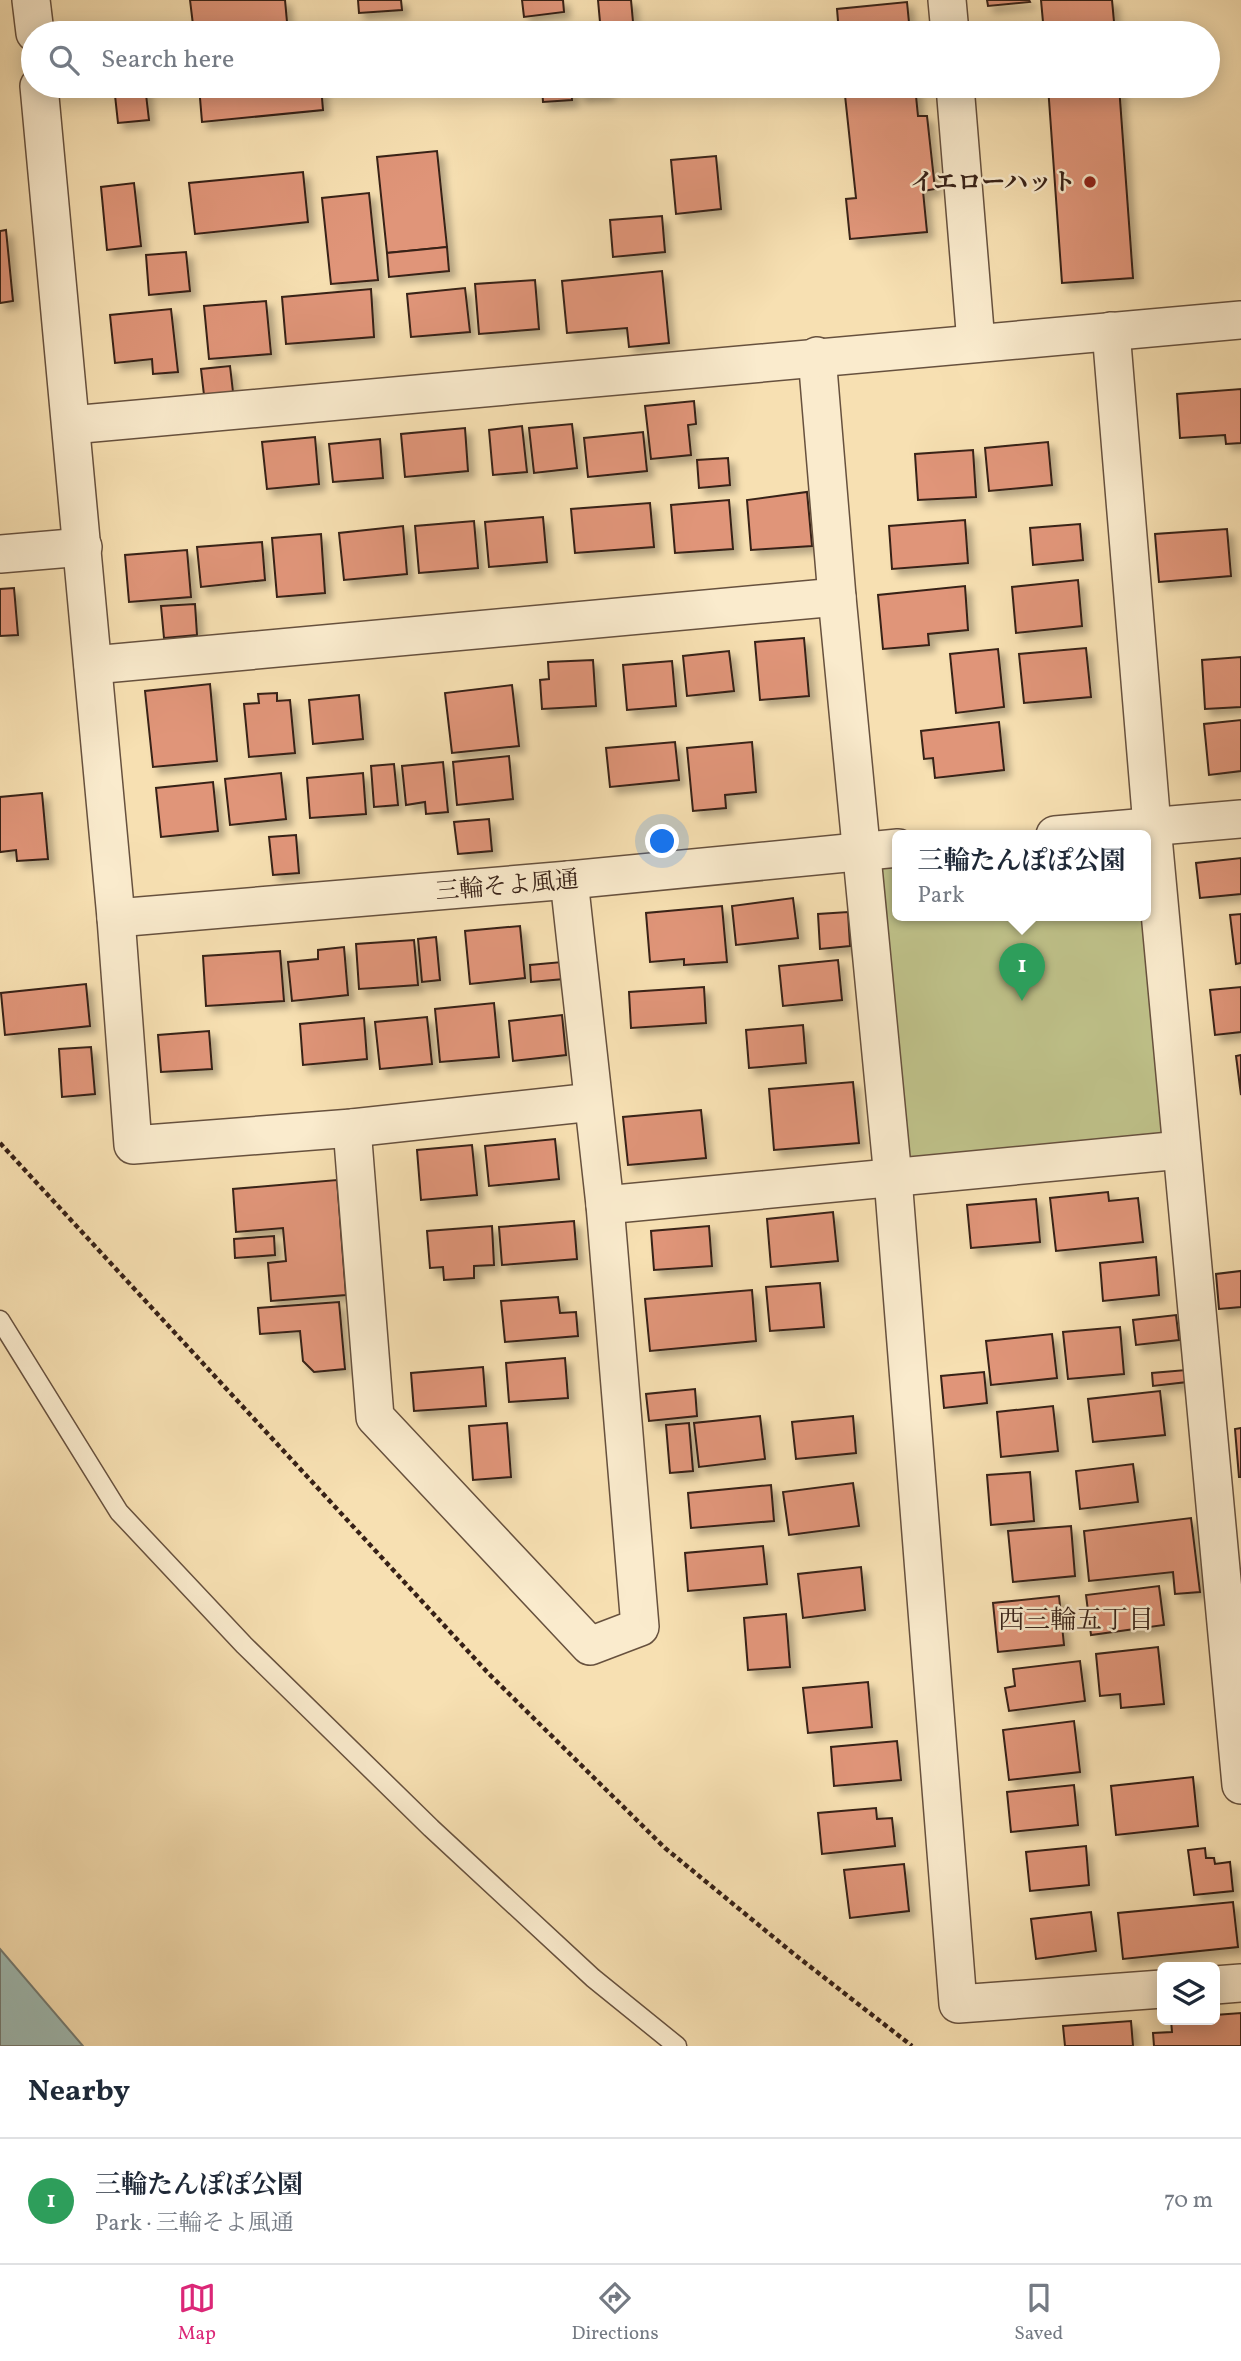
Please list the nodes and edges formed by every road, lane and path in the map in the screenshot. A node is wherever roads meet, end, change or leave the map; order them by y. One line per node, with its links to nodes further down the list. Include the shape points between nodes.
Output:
1 (31, 0): 3 (street)
2 (947, 0): 4 (street)
3 (33, 21)
4 (949, 21)
5 (41, 98): 11 (street)
6 (955, 98): 9 (street)
7 (1241, 320): 8 (street)
8 (1111, 331): 9 (street); 17 (street)
9 (976, 343): 10 (street)
10 (817, 356): 11 (street); 14 (street)
11 (71, 425): 12 (street)
12 (83, 547): 13 (street); 15 (street)
13 (0, 554)
14 (837, 597): 15 (street); 20 (street)
15 (93, 665): 22 (street)
16 (1241, 819): 17 (street)
17 (1152, 827): 18 (street); 26 (street)
18 (1116, 830)
19 (892, 848): 20 (street, 三輪そよ風通)
20 (861, 851): 21 (street, 三輪そよ風通); 27 (street)
21 (569, 880): 22 (street, 三輪そよ風通); 23 (street)
22 (116, 918): 24 (street, via 133,1145)
23 (593, 1102): 24 (street); 28 (street)
24 (352, 1128): 28 (street, via 375,1417 590,1646 640,1627)
25 (0, 1143): 36 (path, via 489,1674 665,1848)
26 (1181, 1150): 27 (street); 30 (street)
27 (893, 1178): 28 (street); 34 (street, via 958,2004)
28 (605, 1205)
29 (0, 1320): 35 (lane, via 119,1512 244,1645 431,1828 593,1978)
30 (1230, 1536): 31 (street)
31 (1241, 1785)
32 (1241, 1983): 33 (street)
33 (1220, 1985)
34 (1157, 1989)
35 (677, 2046)
36 (912, 2046)

